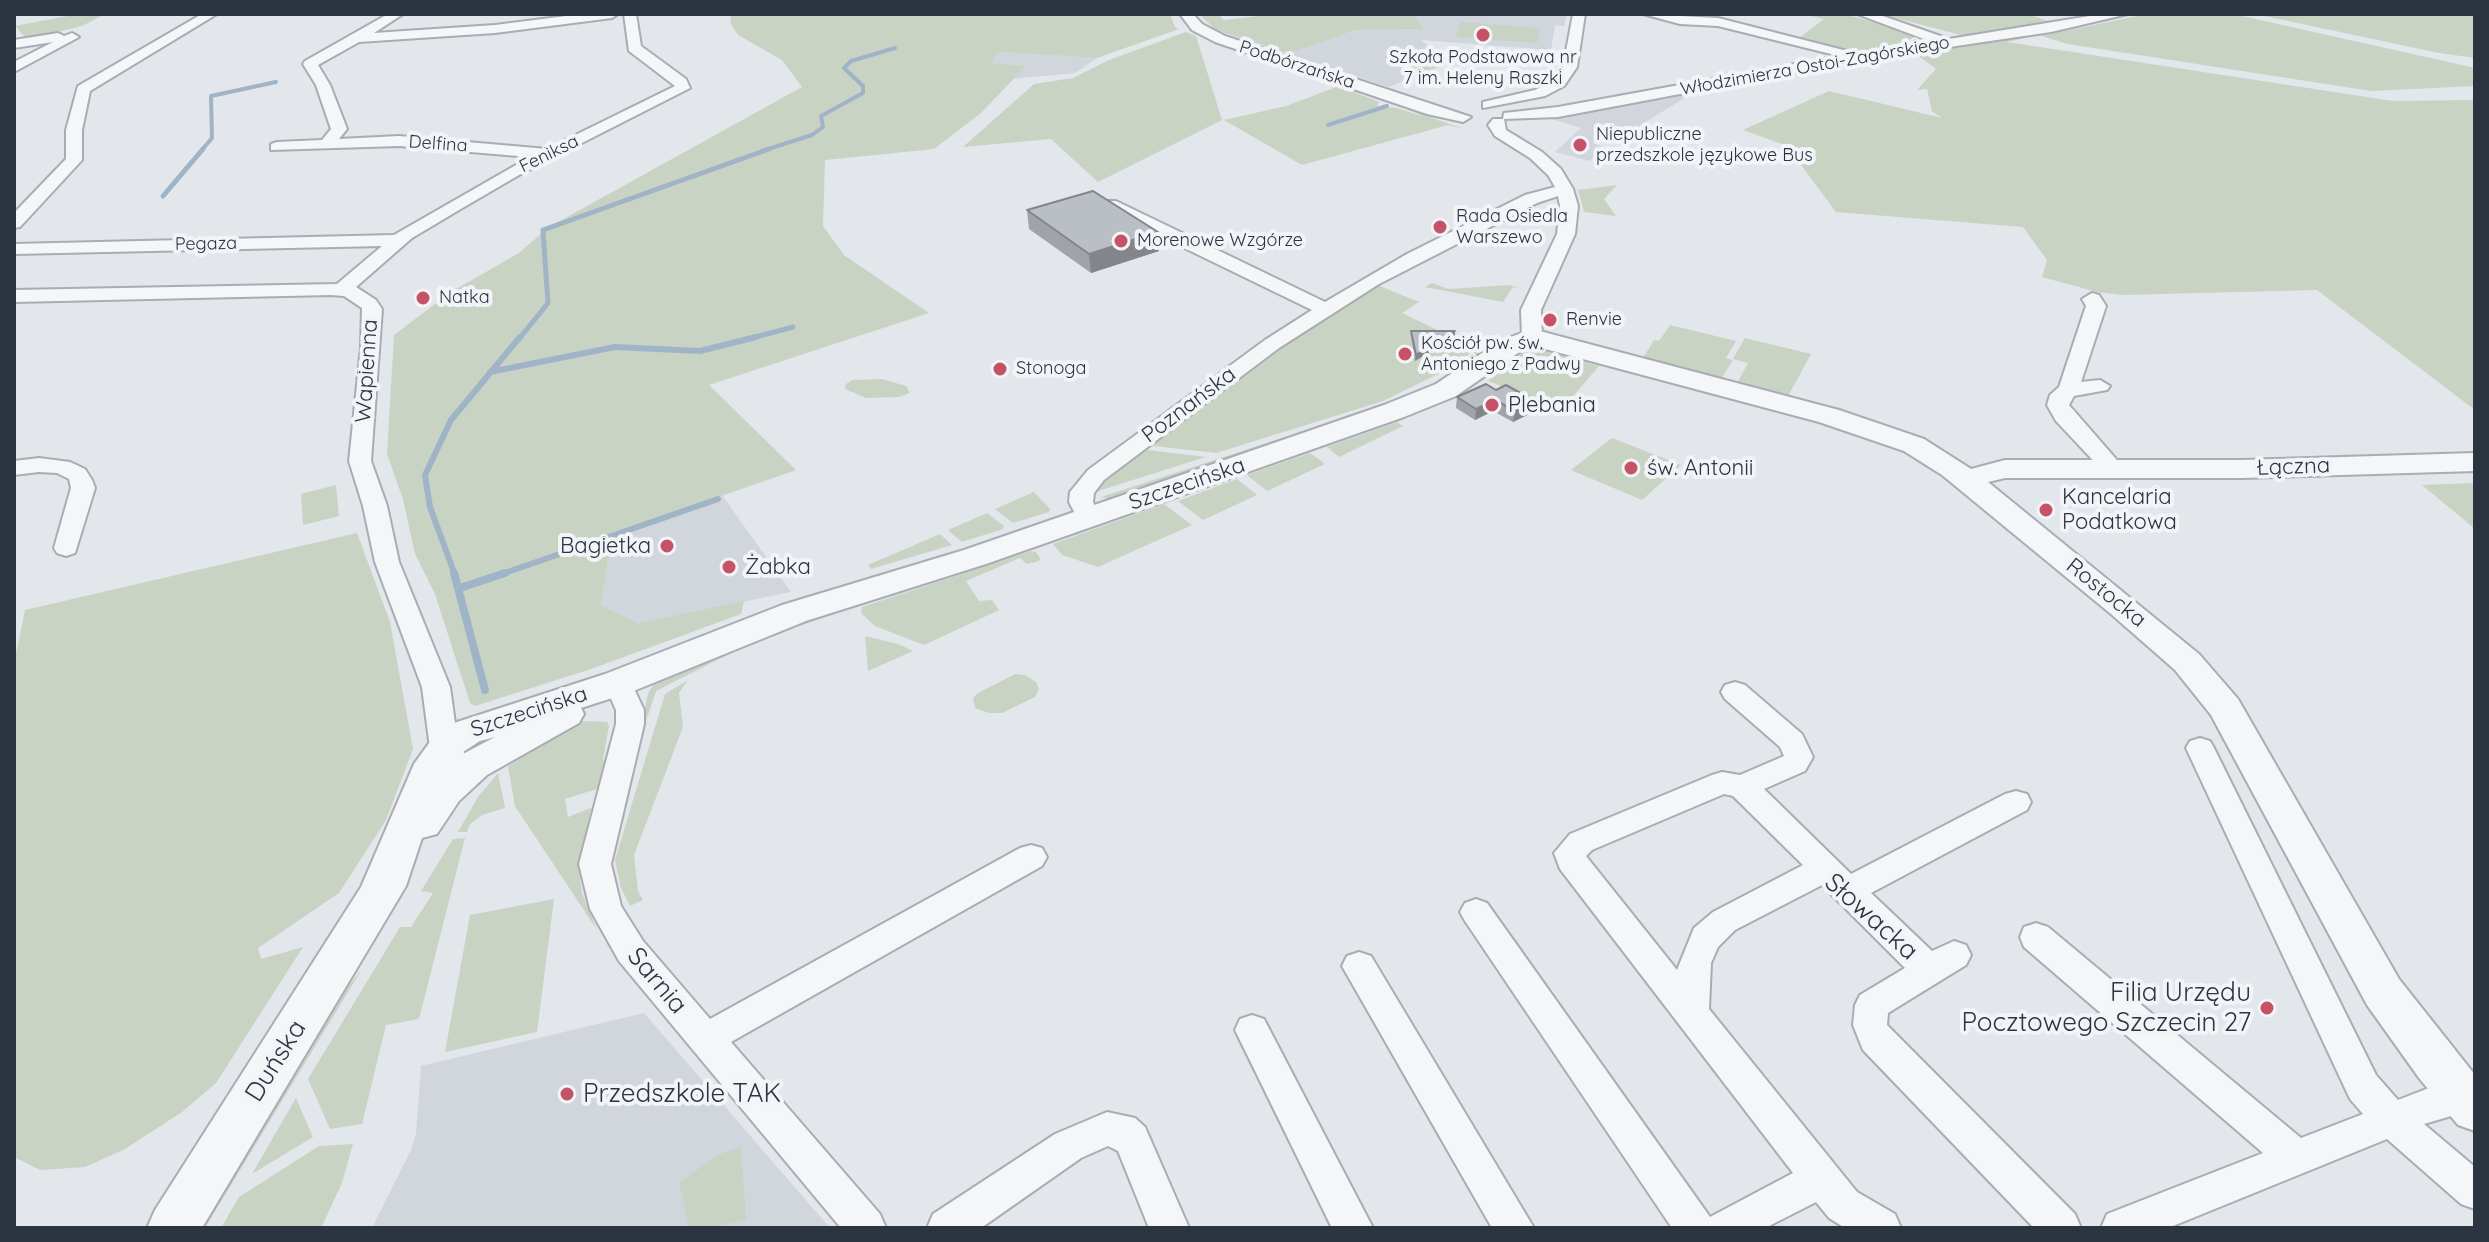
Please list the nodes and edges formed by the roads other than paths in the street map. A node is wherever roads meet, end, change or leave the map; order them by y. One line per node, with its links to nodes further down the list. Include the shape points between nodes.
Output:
1 (211, 14): 25 (street, via 83,89 74,160)
2 (397, 14): 10 (street)
3 (612, 14): 10 (street, via 495,29)
4 (630, 14): 22 (street, Feniksa, via 634,48 683,88)
5 (1186, 14): 18 (street, Podbórzańska, via 1220,39)
6 (1579, 14): 15 (street, via 1568,71 1556,86)
7 (1649, 14): 13 (street, via 1718,22)
8 (1863, 14): 11 (street)
9 (2122, 14): 11 (street, Włodzimierza Ostoi-Zagórskiego)
10 (353, 38): 19 (street, via 309,66 323,85 339,129)
11 (1947, 43): 13 (street, Włodzimierza Ostoi-Zagórskiego)
12 (14, 44): 14 (street, via 72,37)
13 (1855, 57): 17 (street, Włodzimierza Ostoi-Zagórskiego)
14 (14, 68)
15 (1540, 93): 16 (street); 17 (street)
16 (1488, 105): 17 (street); 18 (street)
17 (1505, 117): 18 (street, Włodzimierza Ostoi-Zagórskiego); 20 (street, via 1497,129)
18 (1472, 120): 20 (street, Podbórzańska, via 1491,136)
19 (327, 144): 21 (street, Delfina); 22 (street, Delfina, via 410,142)
20 (1516, 144): 23 (street, via 1549,166)
21 (277, 147)
22 (549, 154): 26 (street, Feniksa)
23 (1565, 189): 31 (street, Poznańska, via 1519,205); 32 (street, via 1569,224 1532,306)
24 (1093, 198): 31 (street)
25 (14, 223)
26 (398, 240): 27 (street, Pegaza); 28 (street, Feniksa)
27 (14, 249)
28 (341, 290): 29 (street); 44 (street, Wapienna, via 362,298 372,309 360,461 387,562)
29 (14, 296)
30 (2092, 299): 34 (street, via 2096,306)
31 (1325, 309): 39 (street, Poznańska, via 1096,475 1082,492)
32 (1532, 337): 38 (street, Rostocka, via 1873,429 1914,445); 39 (street, Szczecińska, via 1422,400)
33 (2100, 386): 34 (street)
34 (2068, 390): 36 (street, via 2059,399 2061,411)
35 (2475, 462): 36 (street, Łączna)
36 (2112, 467): 38 (street, Łączna)
37 (14, 468): 40 (street, via 62,467 81,480)
38 (1955, 471): 55 (street, Rostocka, via 2141,620 2217,697 2383,992)
39 (1088, 518): 41 (street, Szczecińska, via 769,622)
40 (66, 548)
41 (618, 683): 44 (street, Szczecińska); 54 (street, Sarnia, via 630,724 597,848 600,894 631,951)
42 (1735, 692): 45 (street, via 1792,741 1799,757)
43 (2200, 748): 56 (street, via 2363,1087)
44 (459, 756): 60 (street, Duńska)
45 (1742, 786): 48 (street); 52 (street, via 1722,783 1581,842 1570,853)
46 (2016, 802): 48 (street)
47 (1031, 857): 54 (street)
48 (1837, 879): 52 (street, Słowacka, via 1724,921 1706,938 1694,963); 69 (street, Słowacka, via 1941,962 1872,1005 1875,1039)
49 (1476, 912): 66 (street)
50 (2036, 937): 57 (street)
51 (1359, 966): 65 (street)
52 (1691, 1015): 58 (street)
53 (1252, 1030): 64 (street)
54 (705, 1039): 61 (street, Sarnia)
55 (2469, 1103): 56 (street, via 2434,1103)
56 (2392, 1120): 57 (street); 59 (street)
57 (2297, 1158): 70 (street)
58 (1821, 1179): 67 (street); 68 (street, via 1843,1205)
59 (2475, 1191)
60 (173, 1228)
61 (866, 1228)
62 (947, 1228): 63 (street, via 1068,1146 1107,1129 1122,1130 1132,1139)
63 (1169, 1228)
64 (1353, 1228)
65 (1514, 1228)
66 (1695, 1228)
67 (1725, 1228)
68 (1881, 1228)
69 (2061, 1228)
70 (2121, 1228)

